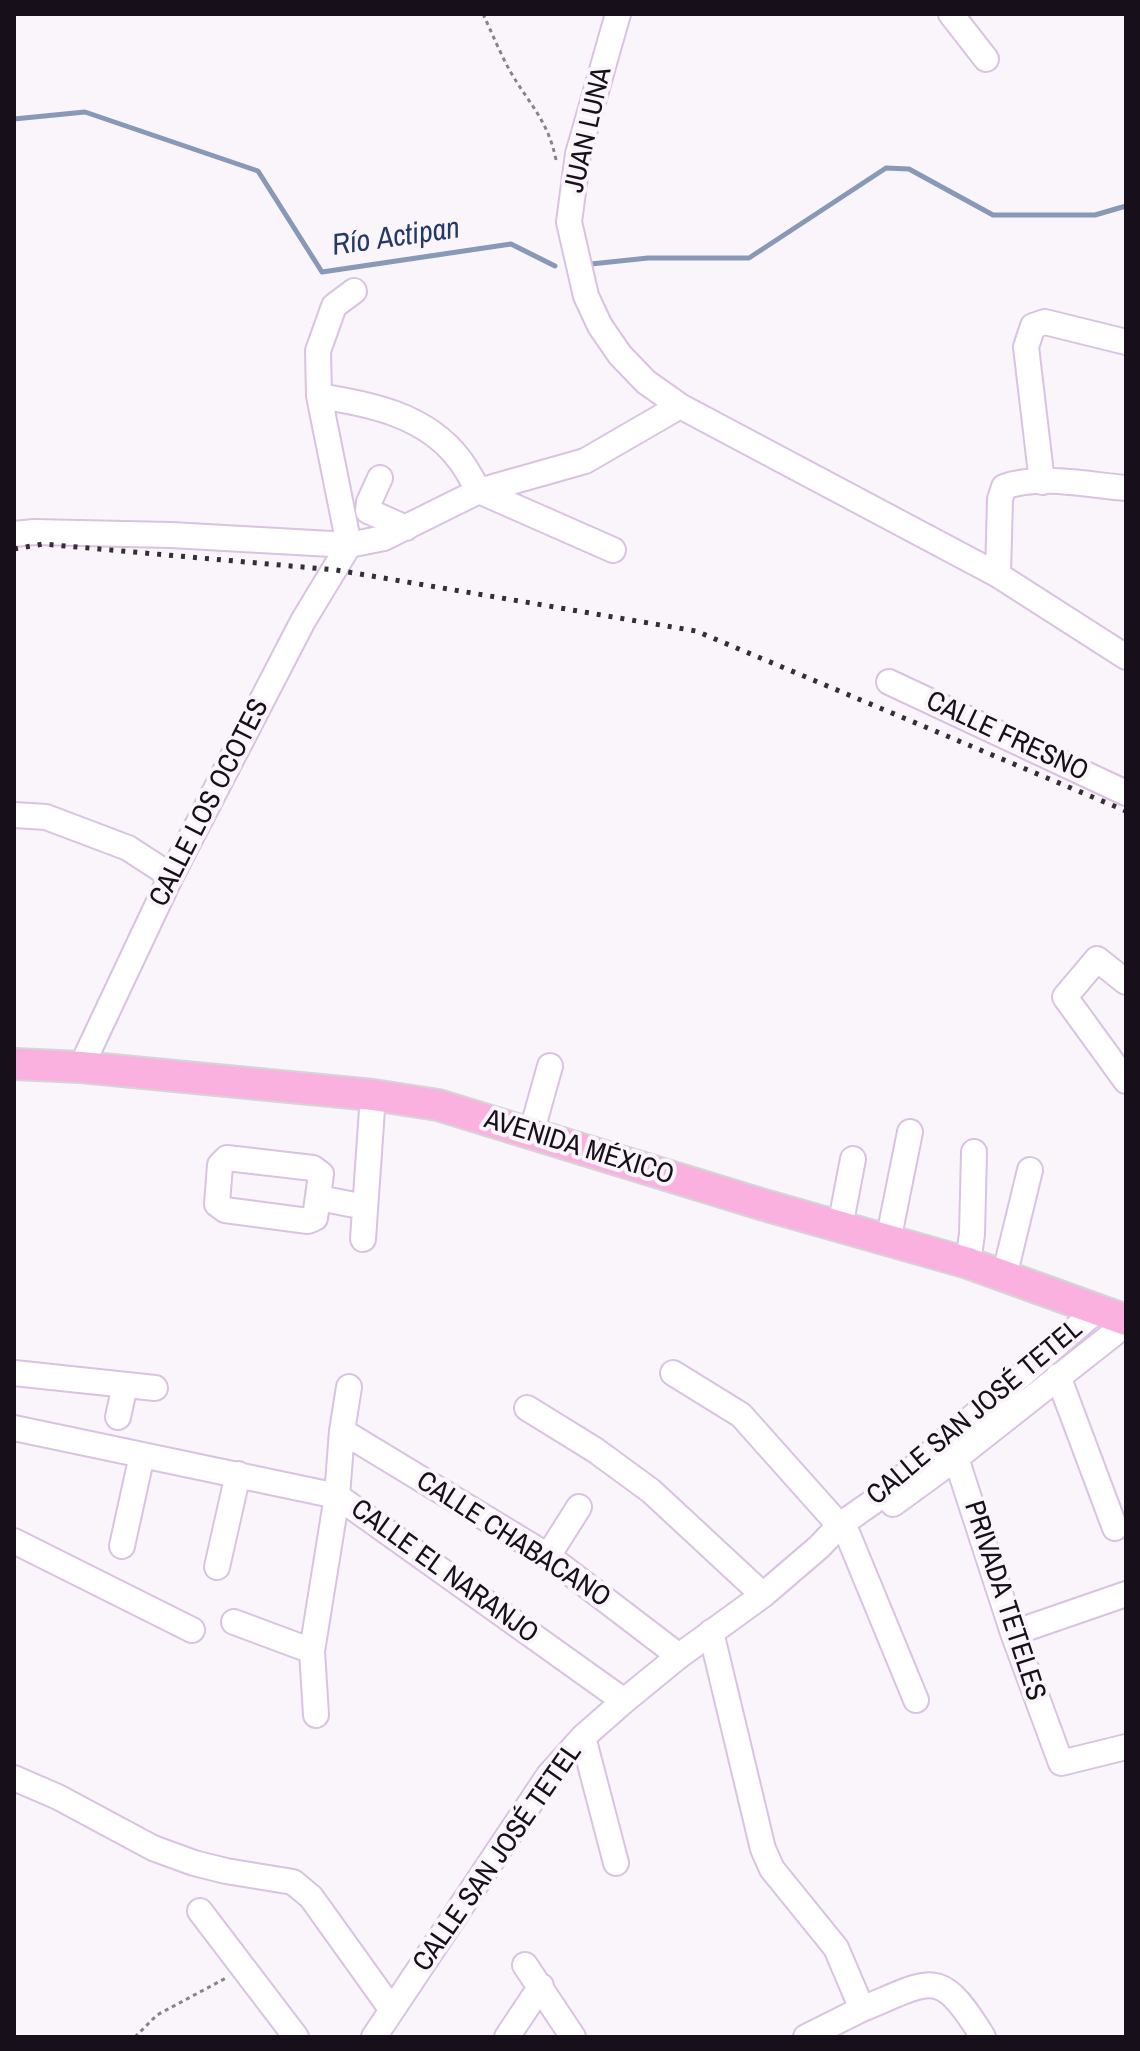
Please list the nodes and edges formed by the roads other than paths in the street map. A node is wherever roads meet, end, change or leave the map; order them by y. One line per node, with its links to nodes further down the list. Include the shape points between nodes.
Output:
1 (618, 14): 7 (street, JUAN LUNA, via 578,154 569,222 586,296 600,326 646,382)
2 (951, 14): 3 (street)
3 (986, 59)
4 (354, 291): 6 (street, via 334,306 318,351)
5 (1126, 342): 9 (street, via 1045,322 1033,326 1026,347)
6 (319, 396): 11 (street, via 369,405 426,427 458,457); 14 (street)
7 (680, 406): 11 (street, via 585,461); 16 (street, JUAN LUNA)
8 (380, 478): 12 (street, via 368,511)
9 (1042, 482): 10 (street); 16 (street, via 1004,487)
10 (1126, 488)
11 (479, 491): 12 (street); 15 (street)
12 (395, 533): 14 (street)
13 (14, 534): 14 (street, via 171,535)
14 (349, 545): 21 (street, CALLE LOS OCOTES, via 303,621)
15 (613, 550)
16 (998, 575): 17 (street, JUAN LUNA)
17 (1126, 657)
18 (889, 682): 19 (street, CALLE FRESNO)
19 (1126, 793)
20 (14, 815): 21 (street, via 46,817 128,848)
21 (171, 876): 25 (street, CALLE LOS OCOTES)
22 (1126, 982): 26 (street, via 1097,959 1065,997)
23 (14, 1064): 25 (main road, AVENIDA MÉXICO)
24 (550, 1066): 29 (street)
25 (81, 1067): 27 (main road, AVENIDA MÉXICO)
26 (1126, 1081)
27 (373, 1095): 29 (main road, AVENIDA MÉXICO, via 438,1105); 34 (street)
28 (910, 1132): 37 (street)
29 (531, 1134): 35 (main road, AVENIDA MÉXICO)
30 (974, 1152): 38 (street)
31 (853, 1159): 35 (street)
32 (1030, 1170): 39 (street)
33 (319, 1198): 34 (street)
34 (365, 1207): 36 (street)
35 (840, 1227): 37 (main road, AVENIDA MÉXICO)
36 (363, 1239)
37 (888, 1241): 38 (main road, AVENIDA MÉXICO)
38 (968, 1263): 39 (main road, AVENIDA MÉXICO)
39 (1004, 1277): 40 (main road, AVENIDA MÉXICO)
40 (1096, 1311): 41 (main road, AVENIDA MÉXICO); 52 (street, CALLE SAN JOSÉ TETEL)
41 (1126, 1322): 44 (street, CALLE SAN JOSÉ TETEL)
42 (14, 1373): 45 (street)
43 (673, 1373): 58 (street, via 741,1415)
44 (1058, 1376): 52 (street, CALLE SAN JOSÉ TETEL); 57 (street)
45 (125, 1385): 47 (street); 49 (street)
46 (349, 1387): 51 (street)
47 (155, 1388)
48 (527, 1408): 64 (street, via 651,1491)
49 (118, 1417)
50 (14, 1428): 53 (street, CALLE EL NARANJO)
51 (342, 1431): 55 (street); 61 (street, CALLE CHABACANO)
52 (951, 1448): 58 (street, CALLE SAN JOSÉ TETEL); 68 (street, PRIVADA TETELES)
53 (142, 1455): 54 (street, CALLE EL NARANJO); 60 (street)
54 (238, 1474): 55 (street, CALLE EL NARANJO); 62 (street)
55 (337, 1496): 69 (street); 72 (street, CALLE EL NARANJO)
56 (579, 1507): 61 (street)
57 (1115, 1528)
58 (844, 1530): 64 (street, CALLE SAN JOSÉ TETEL); 71 (street)
59 (14, 1541): 66 (street)
60 (122, 1546)
61 (548, 1556): 70 (street, CALLE CHABACANO)
62 (217, 1567)
63 (1126, 1594): 68 (street)
64 (763, 1595): 67 (street, CALLE SAN JOSÉ TETEL)
65 (234, 1622): 69 (street)
66 (192, 1630)
67 (711, 1632): 70 (street, CALLE SAN JOSÉ TETEL); 81 (street, via 763,1849 772,1869 836,1948)
68 (1013, 1633): 75 (street, PRIVADA TETELES, via 1061,1763)
69 (312, 1651): 73 (street)
70 (679, 1656): 72 (street, CALLE SAN JOSÉ TETEL)
71 (916, 1700)
72 (624, 1701): 74 (street, CALLE SAN JOSÉ TETEL)
73 (316, 1715)
74 (583, 1737): 77 (street); 82 (street, CALLE SAN JOSÉ TETEL, via 549,1775)
75 (1126, 1747)
76 (14, 1778): 82 (street, via 153,1848 226,1871 293,1882 311,1897)
77 (616, 1863)
78 (200, 1911): 84 (street)
79 (525, 1965): 80 (street)
80 (541, 1986): 85 (street); 86 (street)
81 (862, 2009): 87 (street); 88 (street, via 924,1984 948,1989)
82 (392, 2010): 83 (street, CALLE SAN JOSÉ TETEL)
83 (378, 2035)
84 (296, 2037)
85 (507, 2037)
86 (573, 2037)
87 (806, 2037)
88 (983, 2037)

